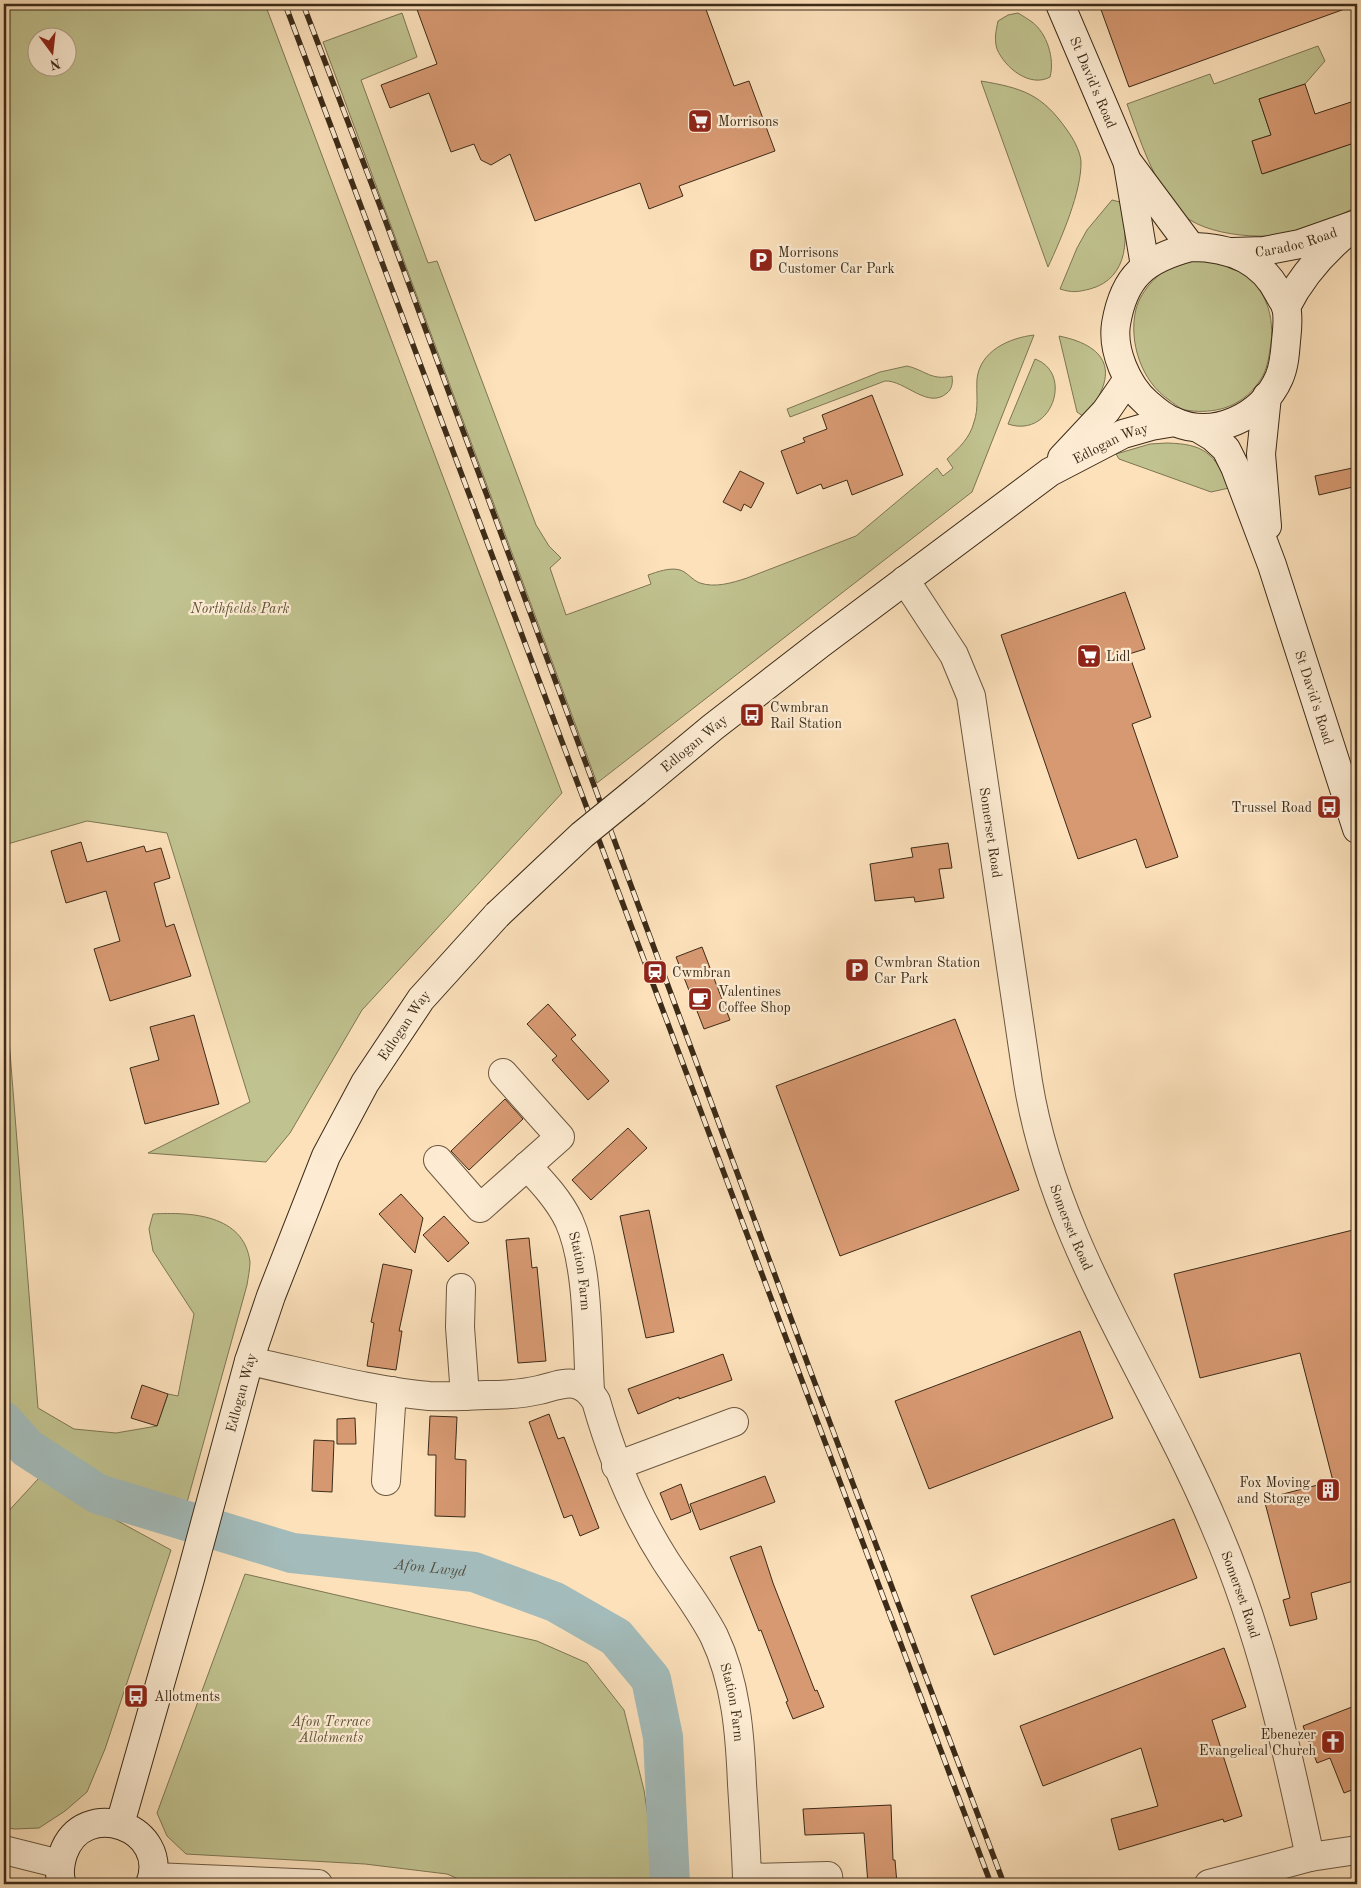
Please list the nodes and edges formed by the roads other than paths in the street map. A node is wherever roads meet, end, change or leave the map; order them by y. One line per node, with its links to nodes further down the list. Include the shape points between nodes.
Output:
1 (1060, 4): 2 (street, St David's Road)
2 (1127, 161): 4 (street, St David's Road); 6 (street, St David's Road)
3 (1357, 224): 5 (street, Caradoc Road, via 1300,244 1264,251); 7 (street, Caradoc Road, via 1309,269)
4 (1191, 247): 5 (street, St David's Road); 6 (street, St David's Road, via 1167,253)
5 (1233, 252): 7 (street, St David's Road, via 1256,265 1268,277)
6 (1145, 266): 8 (street, St David's Road, via 1127,286 1115,329 1120,359)
7 (1286, 307): 9 (street, St David's Road, via 1284,361 1279,379)
8 (1128, 379): 10 (street, St David's Road, via 1142,399 1159,413); 11 (street, Edlogan Way, via 1106,411)
9 (1267, 396): 10 (street, St David's Road, via 1251,413 1233,422); 12 (street, St David's Road, via 1261,454)
10 (1187, 425): 11 (street, Edlogan Way, via 1151,426 1123,434); 12 (street, St David's Road, via 1213,437 1226,449)
11 (1050, 472): 13 (street, Edlogan Way)
12 (1272, 565): 14 (street, St David's Road)
13 (905, 580): 19 (street, Edlogan Way, bridge, via 713,727 582,834 496,915 421,999 365,1083 326,1156); 29 (street, Somerset Road, via 954,655 971,696 1031,1103 1049,1171 1079,1250 1215,1524 1246,1602 1288,1751)
14 (1357, 829)
15 (503, 1073): 17 (street, via 560,1137)
16 (438, 1160): 17 (street, via 480,1208)
17 (528, 1166): 21 (street, Station Farm, via 554,1197 569,1222 579,1256 584,1283)
18 (461, 1288): 22 (street)
19 (249, 1361): 20 (street); 26 (street, Edlogan Way)
20 (392, 1391): 22 (street); 25 (street)
21 (590, 1391): 22 (street, via 584,1386 565,1384 514,1394); 24 (street, Station Farm)
22 (464, 1396)
23 (734, 1422): 24 (street)
24 (616, 1466): 33 (street, Station Farm, via 637,1513 714,1637 732,1686 740,1736 748,1878 828,1876)
25 (386, 1481)
26 (120, 1824): 30 (street, via 99,1823 80,1830 66,1845); 31 (street, via 135,1832 146,1844 152,1860)
27 (4, 1850): 30 (street)
28 (1357, 1850): 29 (street)
29 (1310, 1857): 34 (street)
30 (61, 1874)
31 (151, 1881): 32 (street)
32 (318, 1884)
33 (829, 1884)
34 (1209, 1884)

